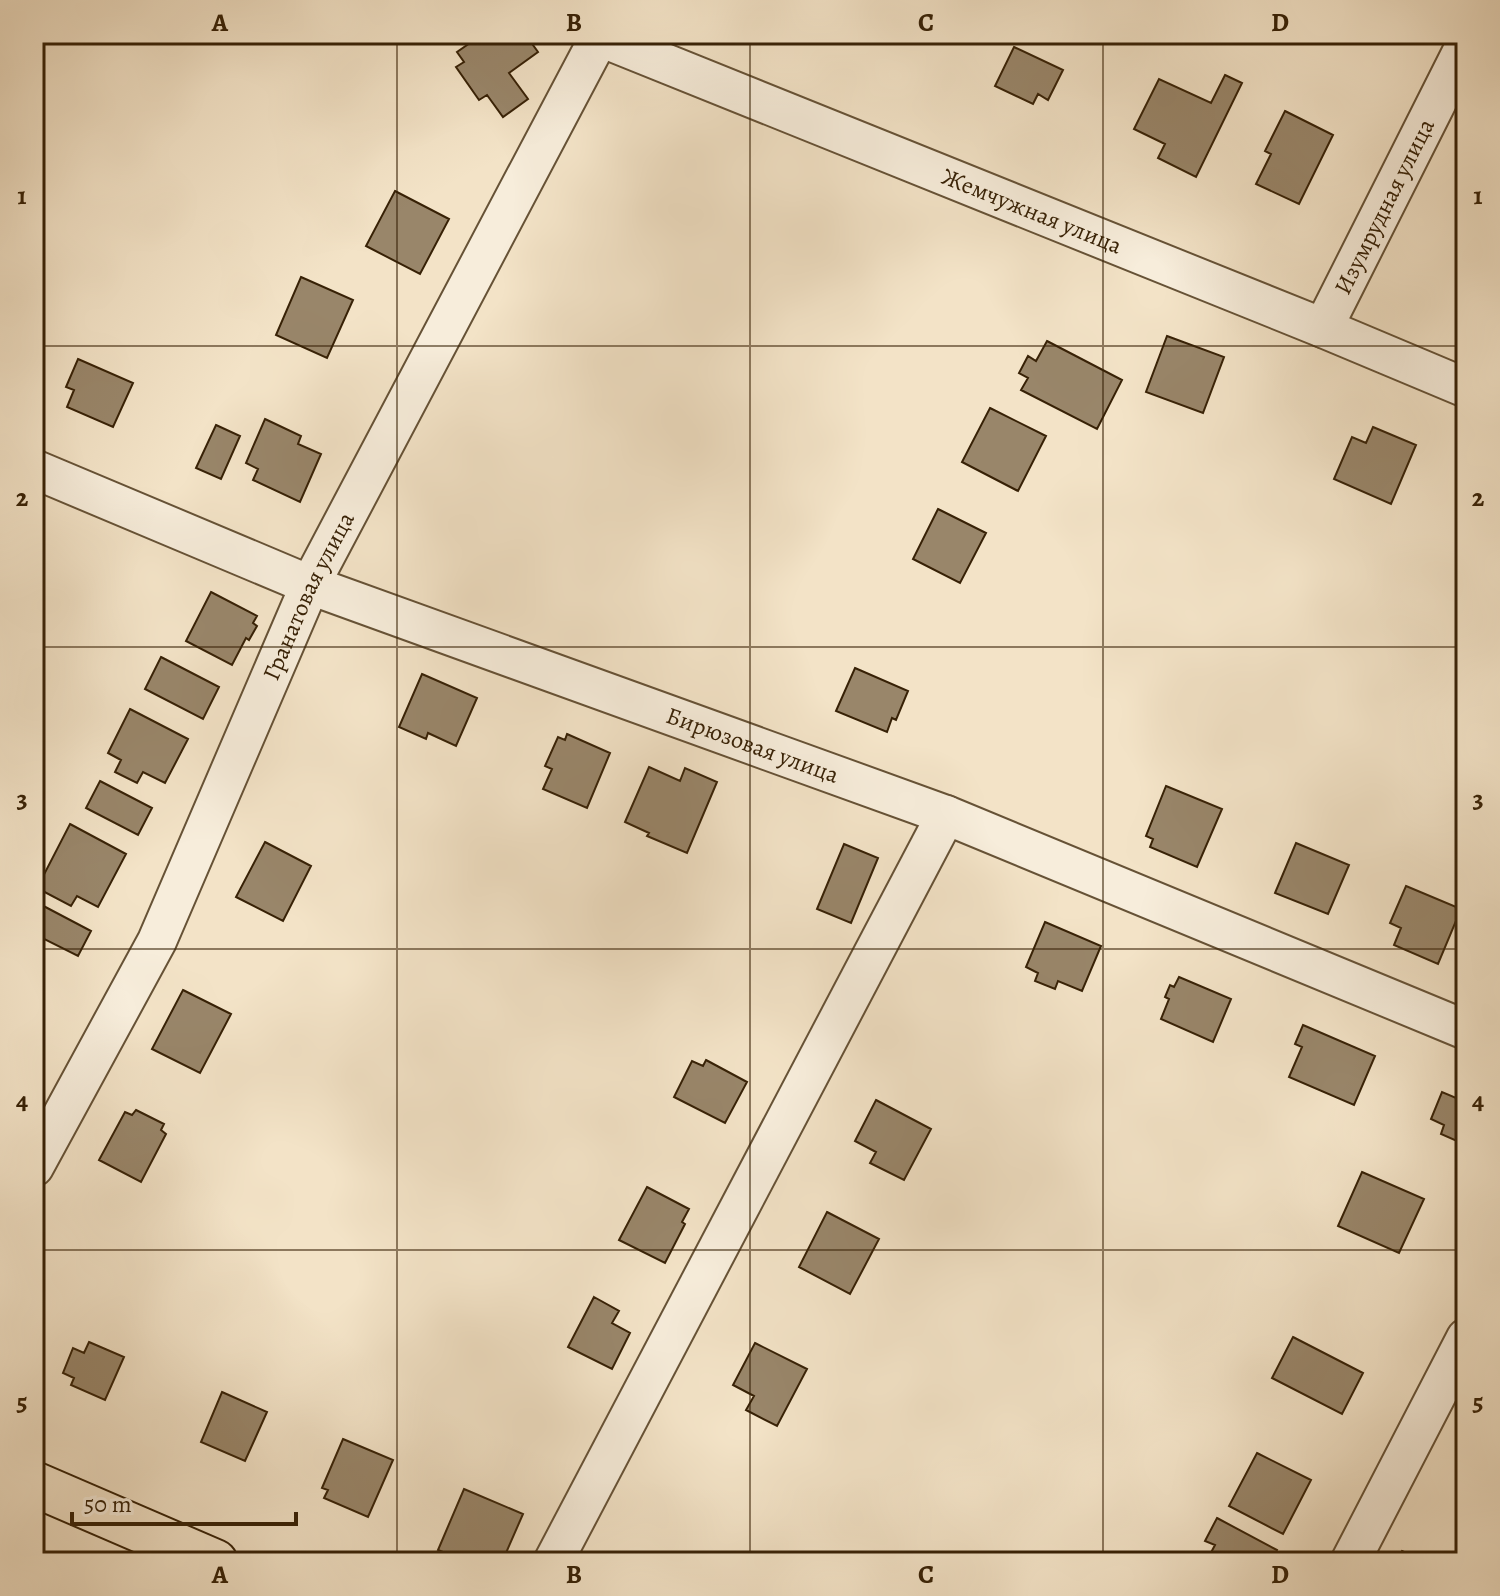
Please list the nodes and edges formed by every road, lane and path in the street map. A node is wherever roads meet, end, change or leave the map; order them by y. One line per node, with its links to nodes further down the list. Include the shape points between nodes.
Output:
1 (600, 35): 3 (street, Жемчужная улица); 6 (street, Гранатовая улица)
2 (1466, 44): 3 (street, Изумрудная улица)
3 (1323, 328): 4 (street, Жемчужная улица)
4 (1466, 388)
5 (34, 469): 6 (street, Бирюзовая улица)
6 (310, 585): 7 (street, Бирюзовая улица); 9 (street, Гранатовая улица, via 157,941)
7 (946, 815): 8 (street, Бирюзовая улица); 13 (street)
8 (1466, 1030)
9 (34, 1167)
10 (1466, 1338): 14 (street)
11 (34, 1484): 12 (main road)
12 (215, 1562)
13 (553, 1562)
14 (1350, 1562)

